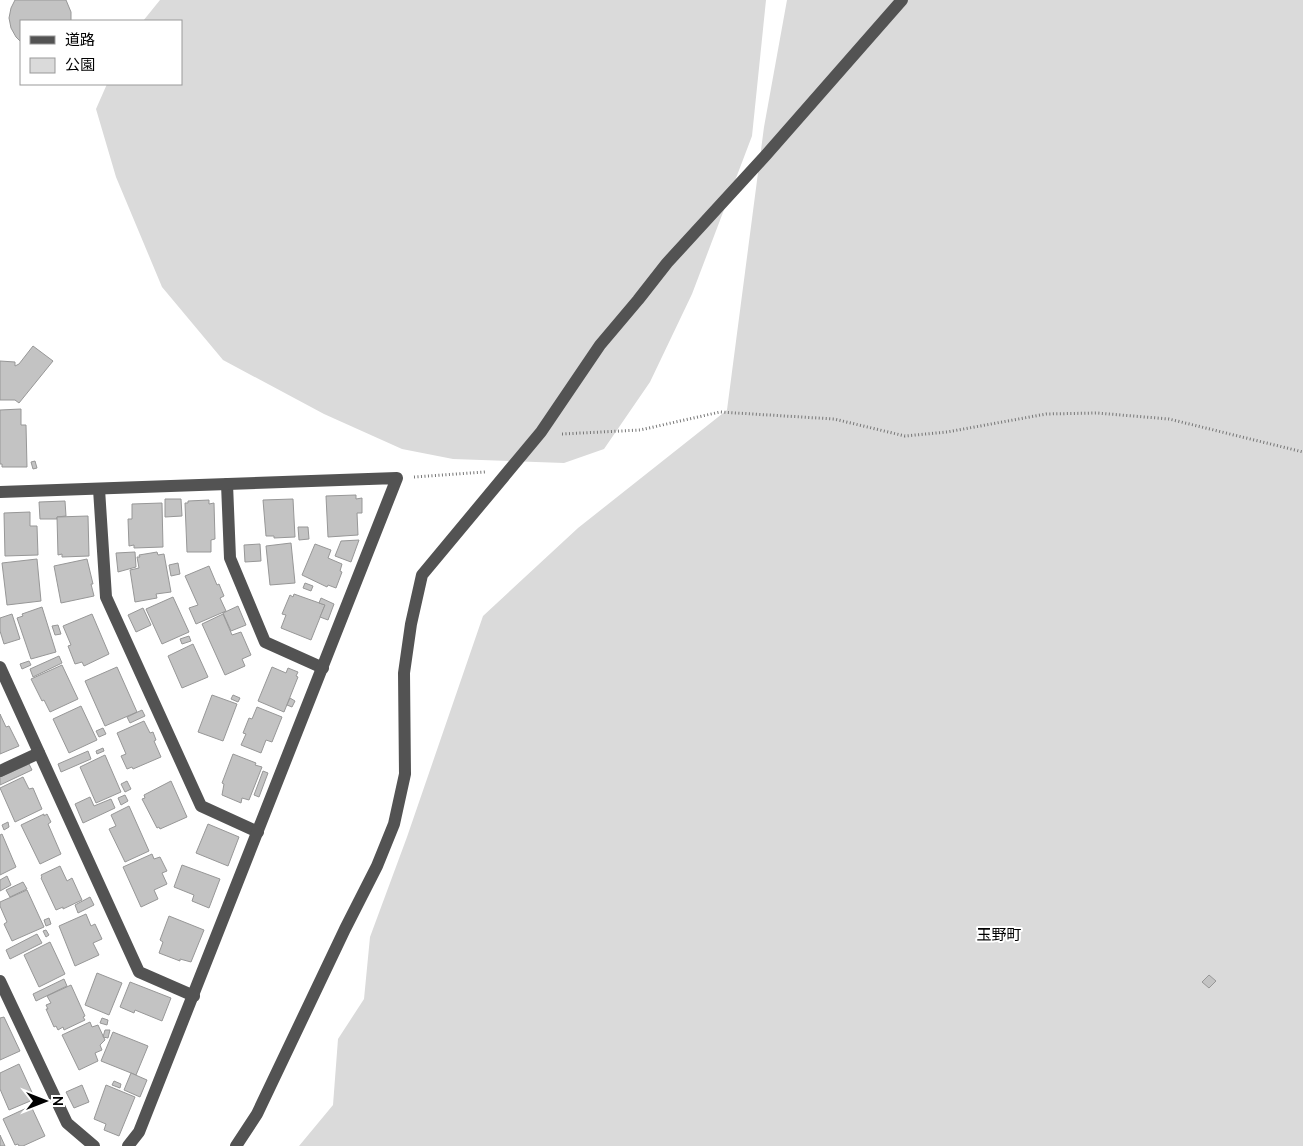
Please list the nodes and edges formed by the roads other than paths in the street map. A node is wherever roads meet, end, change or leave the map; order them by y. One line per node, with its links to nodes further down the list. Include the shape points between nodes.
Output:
1 (902, 0): 14 (street, via 667,263 600,345 541,432 422,575 404,674 405,774 394,824 377,866 257,1114)
2 (227, 484): 3 (street); 6 (street, via 230,558 265,642); 6 (street, via 397,478)
3 (100, 489): 4 (street); 9 (street, via 106,597 201,806)
4 (0, 492)
5 (0, 668): 7 (street)
6 (323, 668): 9 (street)
7 (38, 753): 8 (street); 11 (street, via 139,972)
8 (0, 771)
9 (258, 832): 11 (street)
10 (0, 981): 12 (street, via 67,1123)
11 (194, 996): 13 (street, via 139,1132)
12 (94, 1146)
13 (128, 1146)
14 (236, 1146)

